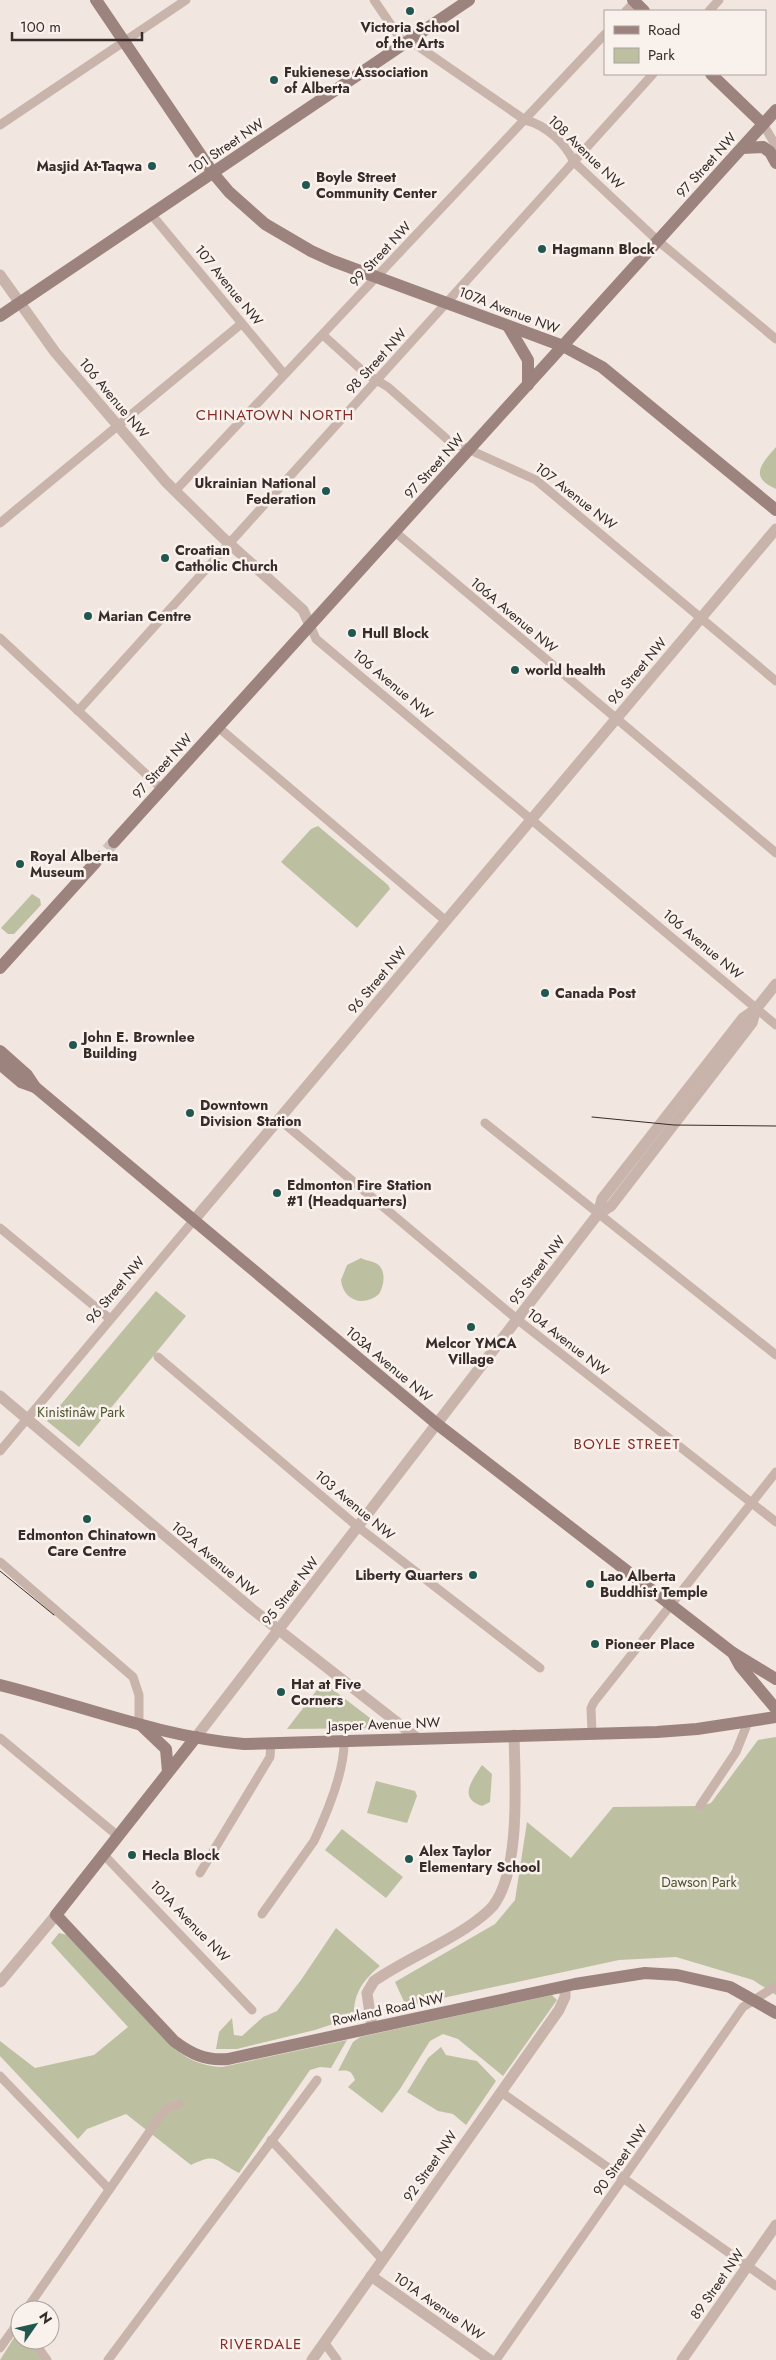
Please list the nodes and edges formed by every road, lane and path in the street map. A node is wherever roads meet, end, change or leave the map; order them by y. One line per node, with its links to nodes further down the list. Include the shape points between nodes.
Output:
1 (96, 0): 8 (main road)
2 (186, 0): 8 (street)
3 (374, 0): 9 (street, 108 Avenue NW)
4 (469, 0): 9 (main road, 101 Street NW)
5 (719, 0): 6 (street)
6 (710, 10)
7 (604, 35): 13 (street, 99 Street NW)
8 (124, 42): 15 (street); 20 (main road)
9 (406, 42): 13 (street, 108 Avenue NW); 20 (main road, 101 Street NW)
10 (652, 75): 18 (street, 98 Street NW)
11 (712, 75): 14 (main road)
12 (776, 110): 14 (main road, 97 Street NW)
13 (525, 120): 18 (street, 108 Avenue NW, via 539,123 568,150); 24 (street, 99 Street NW)
14 (763, 124): 16 (street); 17 (main road, 97 Street NW)
15 (0, 125)
16 (776, 146)
17 (742, 148): 19 (main road, via 763,147); 22 (main road, 97 Street NW)
18 (574, 162): 22 (street, 108 Avenue NW); 26 (street, 98 Street NW)
19 (776, 163)
20 (213, 173): 21 (main road, 101 Street NW); 24 (main road, 107A Avenue NW, via 247,210 288,238 333,261)
21 (151, 214): 25 (main road, 101 Street NW); 28 (street, 107 Avenue NW)
22 (658, 240): 31 (street, 108 Avenue NW); 32 (main road, 97 Street NW)
23 (0, 275): 25 (street, 106 Avenue NW)
24 (378, 277): 26 (main road, 107A Avenue NW); 30 (street, 99 Street NW)
25 (19, 303): 27 (main road, 101 Street NW); 36 (street, 106 Avenue NW, via 55,352)
26 (447, 303): 29 (main road, 107A Avenue NW); 34 (street, 98 Street NW)
27 (0, 316)
28 (241, 324): 33 (street, 107 Avenue NW); 36 (street)
29 (508, 326): 32 (main road, 107A Avenue NW); 35 (main road, via 528,360)
30 (323, 335): 33 (street, 99 Street NW); 34 (street, 107 Avenue NW)
31 (776, 339)
32 (563, 346): 35 (main road, 97 Street NW); 39 (main road, 107A Avenue NW, via 615,375)
33 (284, 374): 38 (street, 99 Street NW)
34 (377, 380): 37 (street, 107 Avenue NW, via 448,440); 43 (street, 98 Street NW)
35 (528, 385): 37 (main road, 97 Street NW)
36 (118, 426): 38 (street, 106 Avenue NW); 40 (street)
37 (469, 450): 42 (main road, 97 Street NW); 44 (street, 107 Avenue NW, via 536,480)
38 (175, 491): 43 (street, 106 Avenue NW)
39 (776, 510)
40 (0, 523)
41 (776, 529): 44 (street, 96 Street NW)
42 (395, 532): 45 (main road, 97 Street NW); 49 (street, 106A Avenue NW)
43 (230, 544): 45 (street, 106 Avenue NW, via 303,610); 48 (street, 98 Street NW)
44 (701, 619): 47 (street, 107 Avenue NW); 49 (street, 96 Street NW)
45 (310, 625): 50 (main road, 97 Street NW); 52 (street, 106 Avenue NW, via 316,639)
46 (0, 638): 48 (street)
47 (776, 681)
48 (78, 711): 51 (street)
49 (617, 719): 52 (street, 96 Street NW); 54 (street, 106A Avenue NW)
50 (218, 727): 51 (main road, 97 Street NW); 56 (street)
51 (162, 789): 53 (main road, 97 Street NW)
52 (531, 819): 56 (street, 96 Street NW); 59 (street, 106 Avenue NW)
53 (114, 842)
54 (776, 853)
55 (95, 863): 57 (main road)
56 (446, 921): 64 (street, 96 Street NW)
57 (0, 968)
58 (776, 984): 59 (street, 95 Street NW)
59 (756, 1009): 60 (street, 106 Avenue NW); 66 (street, 95 Street NW, via 743,1018 608,1191)
60 (776, 1025)
61 (0, 1051): 63 (main road, 103A Avenue NW, via 27,1075)
62 (0, 1064): 63 (main road, 103A Avenue NW, via 21,1082)
63 (35, 1087): 67 (main road, 103A Avenue NW)
64 (280, 1120): 67 (street, 96 Street NW); 70 (street, 104 Avenue NW)
65 (485, 1123): 66 (street)
66 (598, 1214): 70 (street, 95 Street NW); 71 (street)
67 (194, 1220): 69 (street, 96 Street NW); 75 (main road, 103A Avenue NW)
68 (0, 1228): 69 (street)
69 (110, 1319): 74 (street, 96 Street NW)
70 (518, 1320): 75 (street, 95 Street NW); 78 (street, 104 Avenue NW)
71 (776, 1355)
72 (158, 1357): 80 (street, 103 Avenue NW)
73 (0, 1396): 74 (street, 102A Avenue NW)
74 (27, 1419): 76 (street, 96 Street NW); 83 (street, 102A Avenue NW)
75 (437, 1424): 80 (street, 95 Street NW); 82 (main road, 103A Avenue NW)
76 (0, 1451)
77 (776, 1472): 78 (street)
78 (752, 1503): 79 (street, 104 Avenue NW); 82 (street)
79 (776, 1522)
80 (358, 1527): 83 (street, 95 Street NW); 85 (street, 103 Avenue NW)
81 (0, 1562): 93 (street, via 133,1677 139,1695)
82 (671, 1605): 84 (main road, 103A Avenue NW); 94 (street, via 594,1702 591,1708)
83 (278, 1630): 96 (street, 95 Street NW); 98 (street, 102A Avenue NW)
84 (733, 1653): 86 (main road, 103A Avenue NW); 88 (main road, 103A Avenue NW)
85 (540, 1668)
86 (776, 1679)
87 (0, 1685): 93 (main road, Jasper Avenue NW)
88 (757, 1685): 89 (main road); 90 (main road, 103A Avenue NW)
89 (776, 1695)
90 (776, 1709)
91 (776, 1717): 92 (main road, Jasper Avenue NW)
92 (748, 1722): 94 (main road, Jasper Avenue NW, via 697,1729); 102 (street, via 736,1752)
93 (139, 1724): 96 (main road, Jasper Avenue NW); 101 (main road, via 166,1749)
94 (592, 1733): 95 (main road, Jasper Avenue NW)
95 (514, 1735): 98 (main road, Jasper Avenue NW); 114 (street, via 513,1846 506,1883 492,1908 479,1918 374,1981 368,1992)
96 (196, 1737): 100 (main road, Jasper Avenue NW, via 244,1744); 101 (main road, 95 Street NW)
97 (0, 1738): 103 (street)
98 (417, 1738): 99 (main road, Jasper Avenue NW)
99 (344, 1740): 100 (main road, Jasper Avenue NW); 106 (street, via 343,1762 314,1841)
100 (271, 1743): 105 (street, via 270,1756)
101 (168, 1772): 103 (main road, 95 Street NW)
102 (700, 1806)
103 (118, 1836): 104 (main road, 95 Street NW)
104 (104, 1855): 107 (main road, 95 Street NW); 112 (street, 101A Avenue NW)
105 (200, 1873)
106 (262, 1914)
107 (56, 1915): 108 (street, 95 Street NW); 114 (main road, Rowland Road NW, via 174,2041 190,2053 206,2059 228,2059)
108 (1, 1980)
109 (565, 1986): 111 (main road, Rowland Road NW, via 645,1973 677,1975 730,1987); 114 (main road, Rowland Road NW); 117 (street, 92 Street NW, via 565,1997 559,2010)
110 (776, 1986): 111 (street, 90 Street NW)
111 (754, 1999): 113 (main road, Rowland Road NW); 120 (street, 90 Street NW, via 743,2007)
112 (252, 2010)
113 (776, 2013)
114 (372, 2028)
115 (0, 2076): 121 (street)
116 (317, 2080): 119 (street)
117 (501, 2092): 120 (street); 123 (street, 92 Street NW)
118 (179, 2104): 121 (street, via 161,2115)
119 (271, 2140): 123 (street, 101A Avenue NW); 131 (street)
120 (623, 2180): 124 (street); 135 (street, 90 Street NW)
121 (109, 2189): 127 (street)
122 (776, 2225): 124 (street, 89 Street NW)
123 (382, 2259): 125 (street, 92 Street NW)
124 (747, 2266): 126 (street); 136 (street, 89 Street NW)
125 (371, 2276): 129 (street, 92 Street NW); 134 (street, 101A Avenue NW)
126 (776, 2286)
127 (33, 2300)
128 (10, 2334): 130 (street)
129 (324, 2342): 132 (street, 92 Street NW); 133 (street)
130 (0, 2348)
131 (108, 2360)
132 (312, 2360)
133 (337, 2360)
134 (490, 2360)
135 (496, 2360)
136 (682, 2360)

